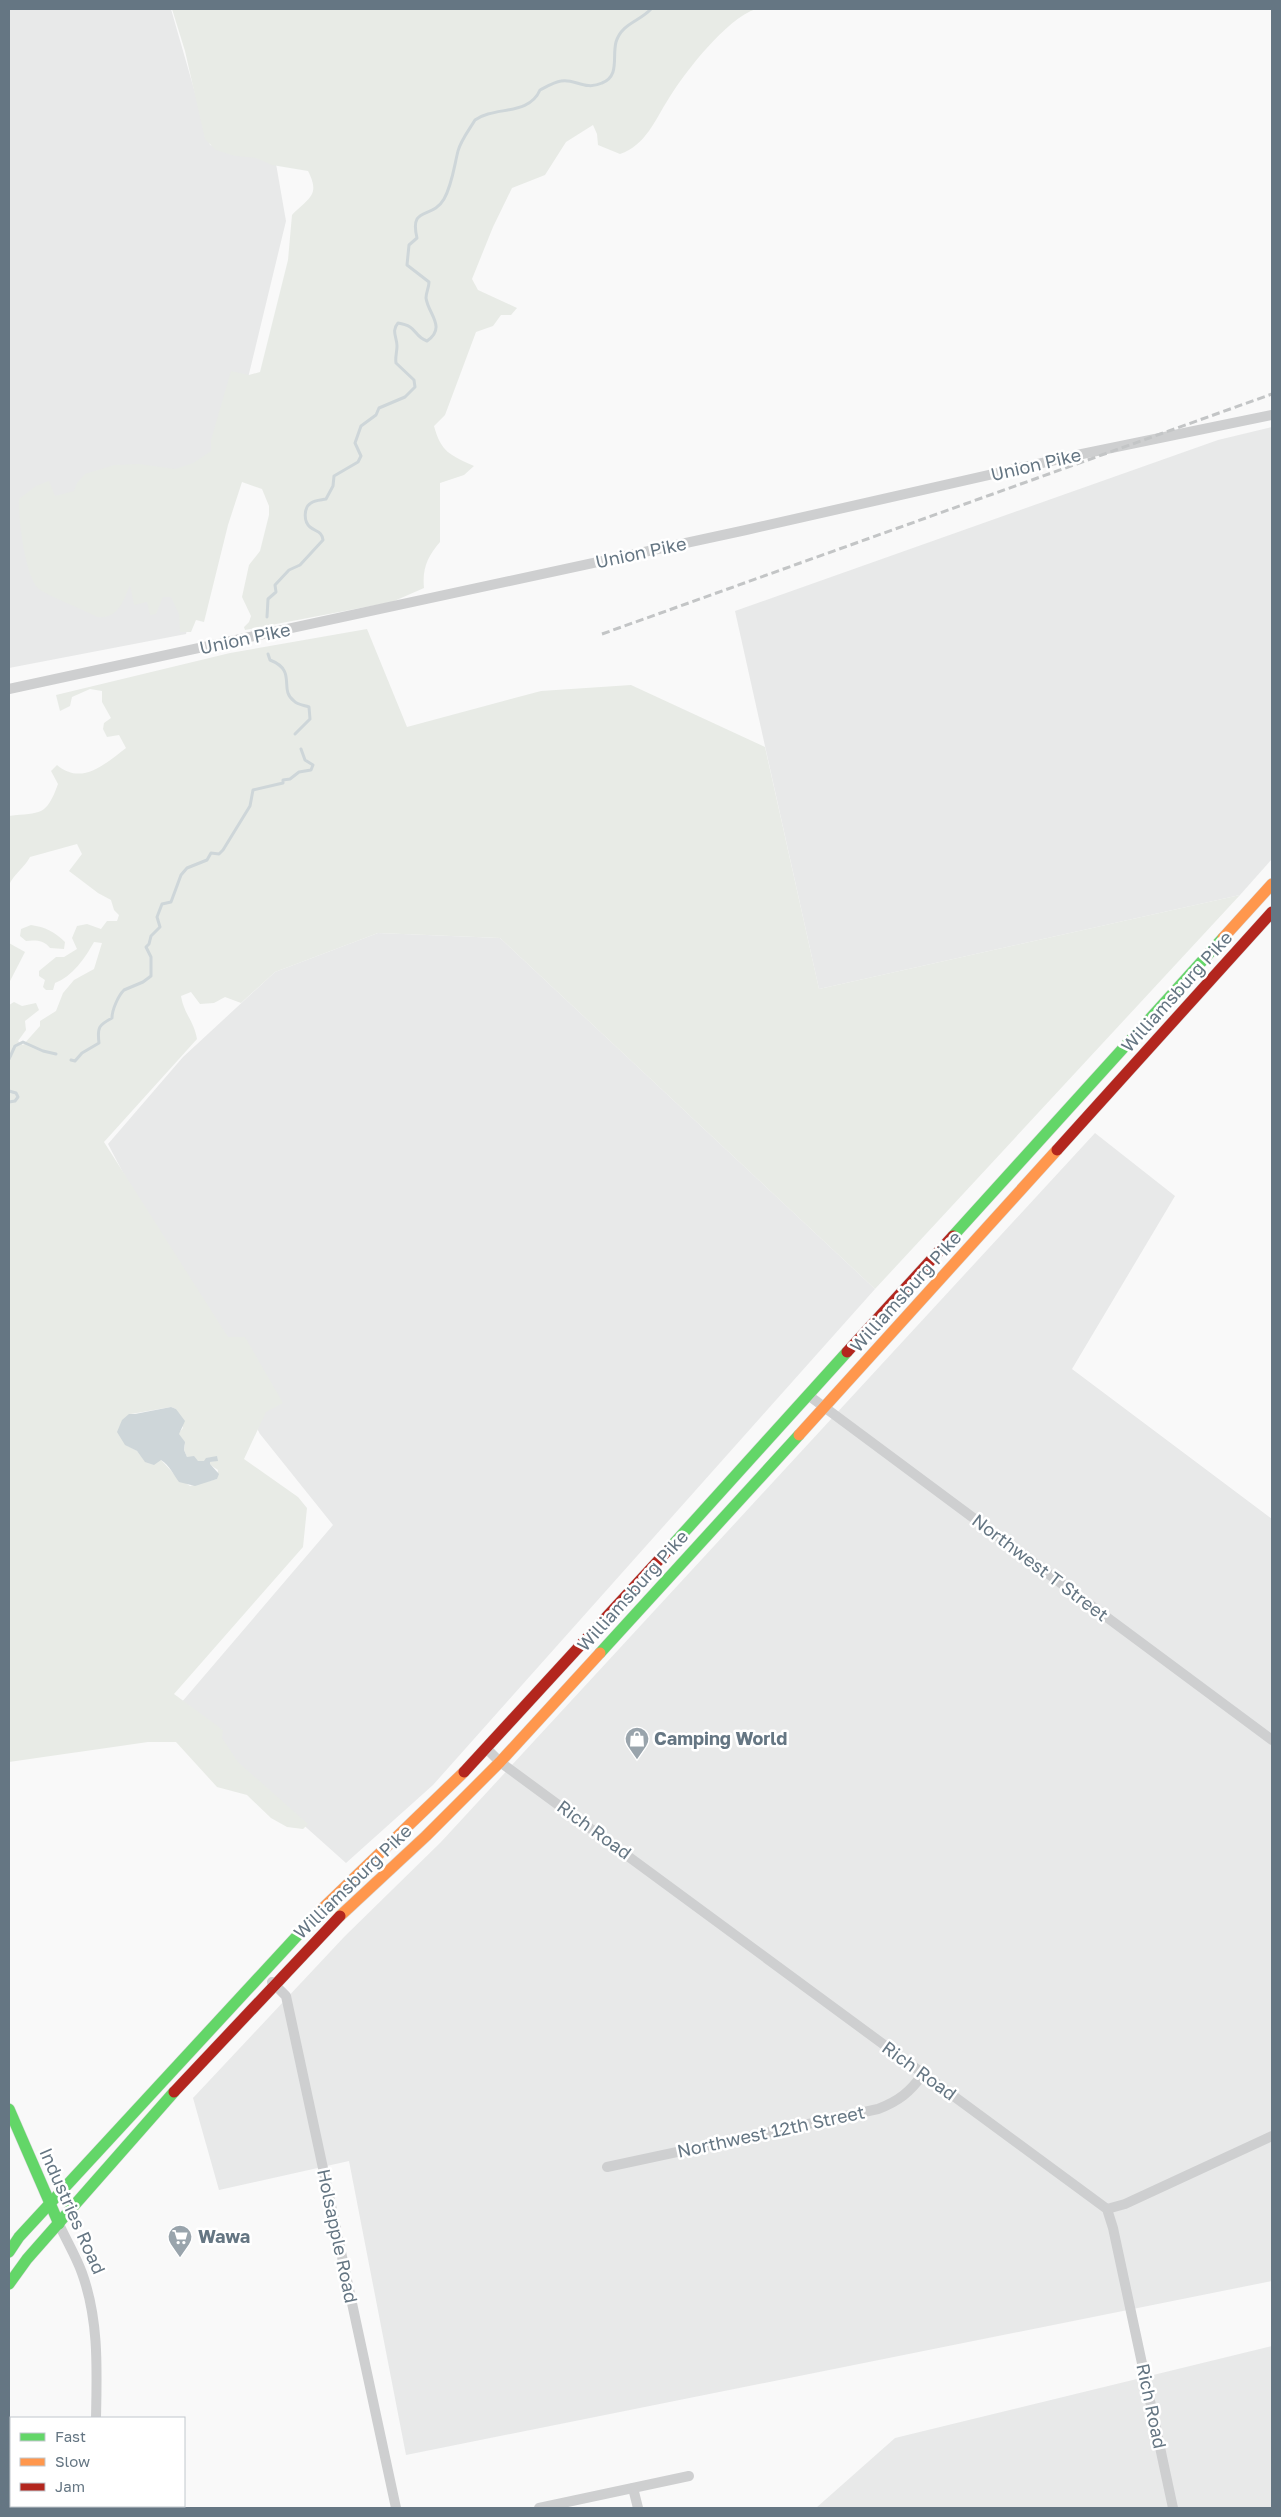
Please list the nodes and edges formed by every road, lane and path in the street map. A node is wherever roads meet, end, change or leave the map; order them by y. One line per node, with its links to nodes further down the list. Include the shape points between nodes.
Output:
1 (1272, 415): 2 (street, Union Pike)
2 (9, 688)
3 (1272, 884): 5 (main road, Williamsburg Pike)
4 (1272, 912): 6 (main road, Williamsburg Pike)
5 (808, 1395): 6 (street, Northwest T Street); 8 (main road, Williamsburg Pike)
6 (824, 1408): 7 (street, Northwest T Street); 9 (main road, Williamsburg Pike)
7 (1272, 1740)
8 (487, 1749): 9 (street, Rich Road); 10 (main road, Williamsburg Pike, via 334,1896)
9 (500, 1762): 11 (main road, Williamsburg Pike, via 426,1836 358,1897); 12 (street, Rich Road)
10 (263, 1972): 11 (street, Holsapple Road); 16 (main road, Williamsburg Pike)
11 (276, 1985): 18 (main road, Williamsburg Pike, via 139,2130); 24 (street, Holsapple Road, via 286,1996)
12 (923, 2074): 15 (street, Northwest 12th Street, via 910,2092 895,2103 878,2109); 17 (street, Rich Road)
13 (9, 2109): 16 (main road, Industries Road)
14 (1272, 2136): 17 (street, via 1125,2204)
15 (607, 2167)
16 (50, 2204): 18 (main road, Industries Road); 19 (main road, Williamsburg Pike, via 18,2237)
17 (1107, 2209): 27 (street, Rich Road)
18 (59, 2224): 20 (main road, Williamsburg Pike, via 27,2258); 21 (street, Industries Road, via 82,2272 91,2305 97,2340)
19 (9, 2252)
20 (9, 2284)
21 (96, 2417)
22 (689, 2476): 23 (street)
23 (633, 2488): 25 (street); 26 (street)
24 (396, 2508)
25 (539, 2508)
26 (638, 2508)
27 (1173, 2508)

